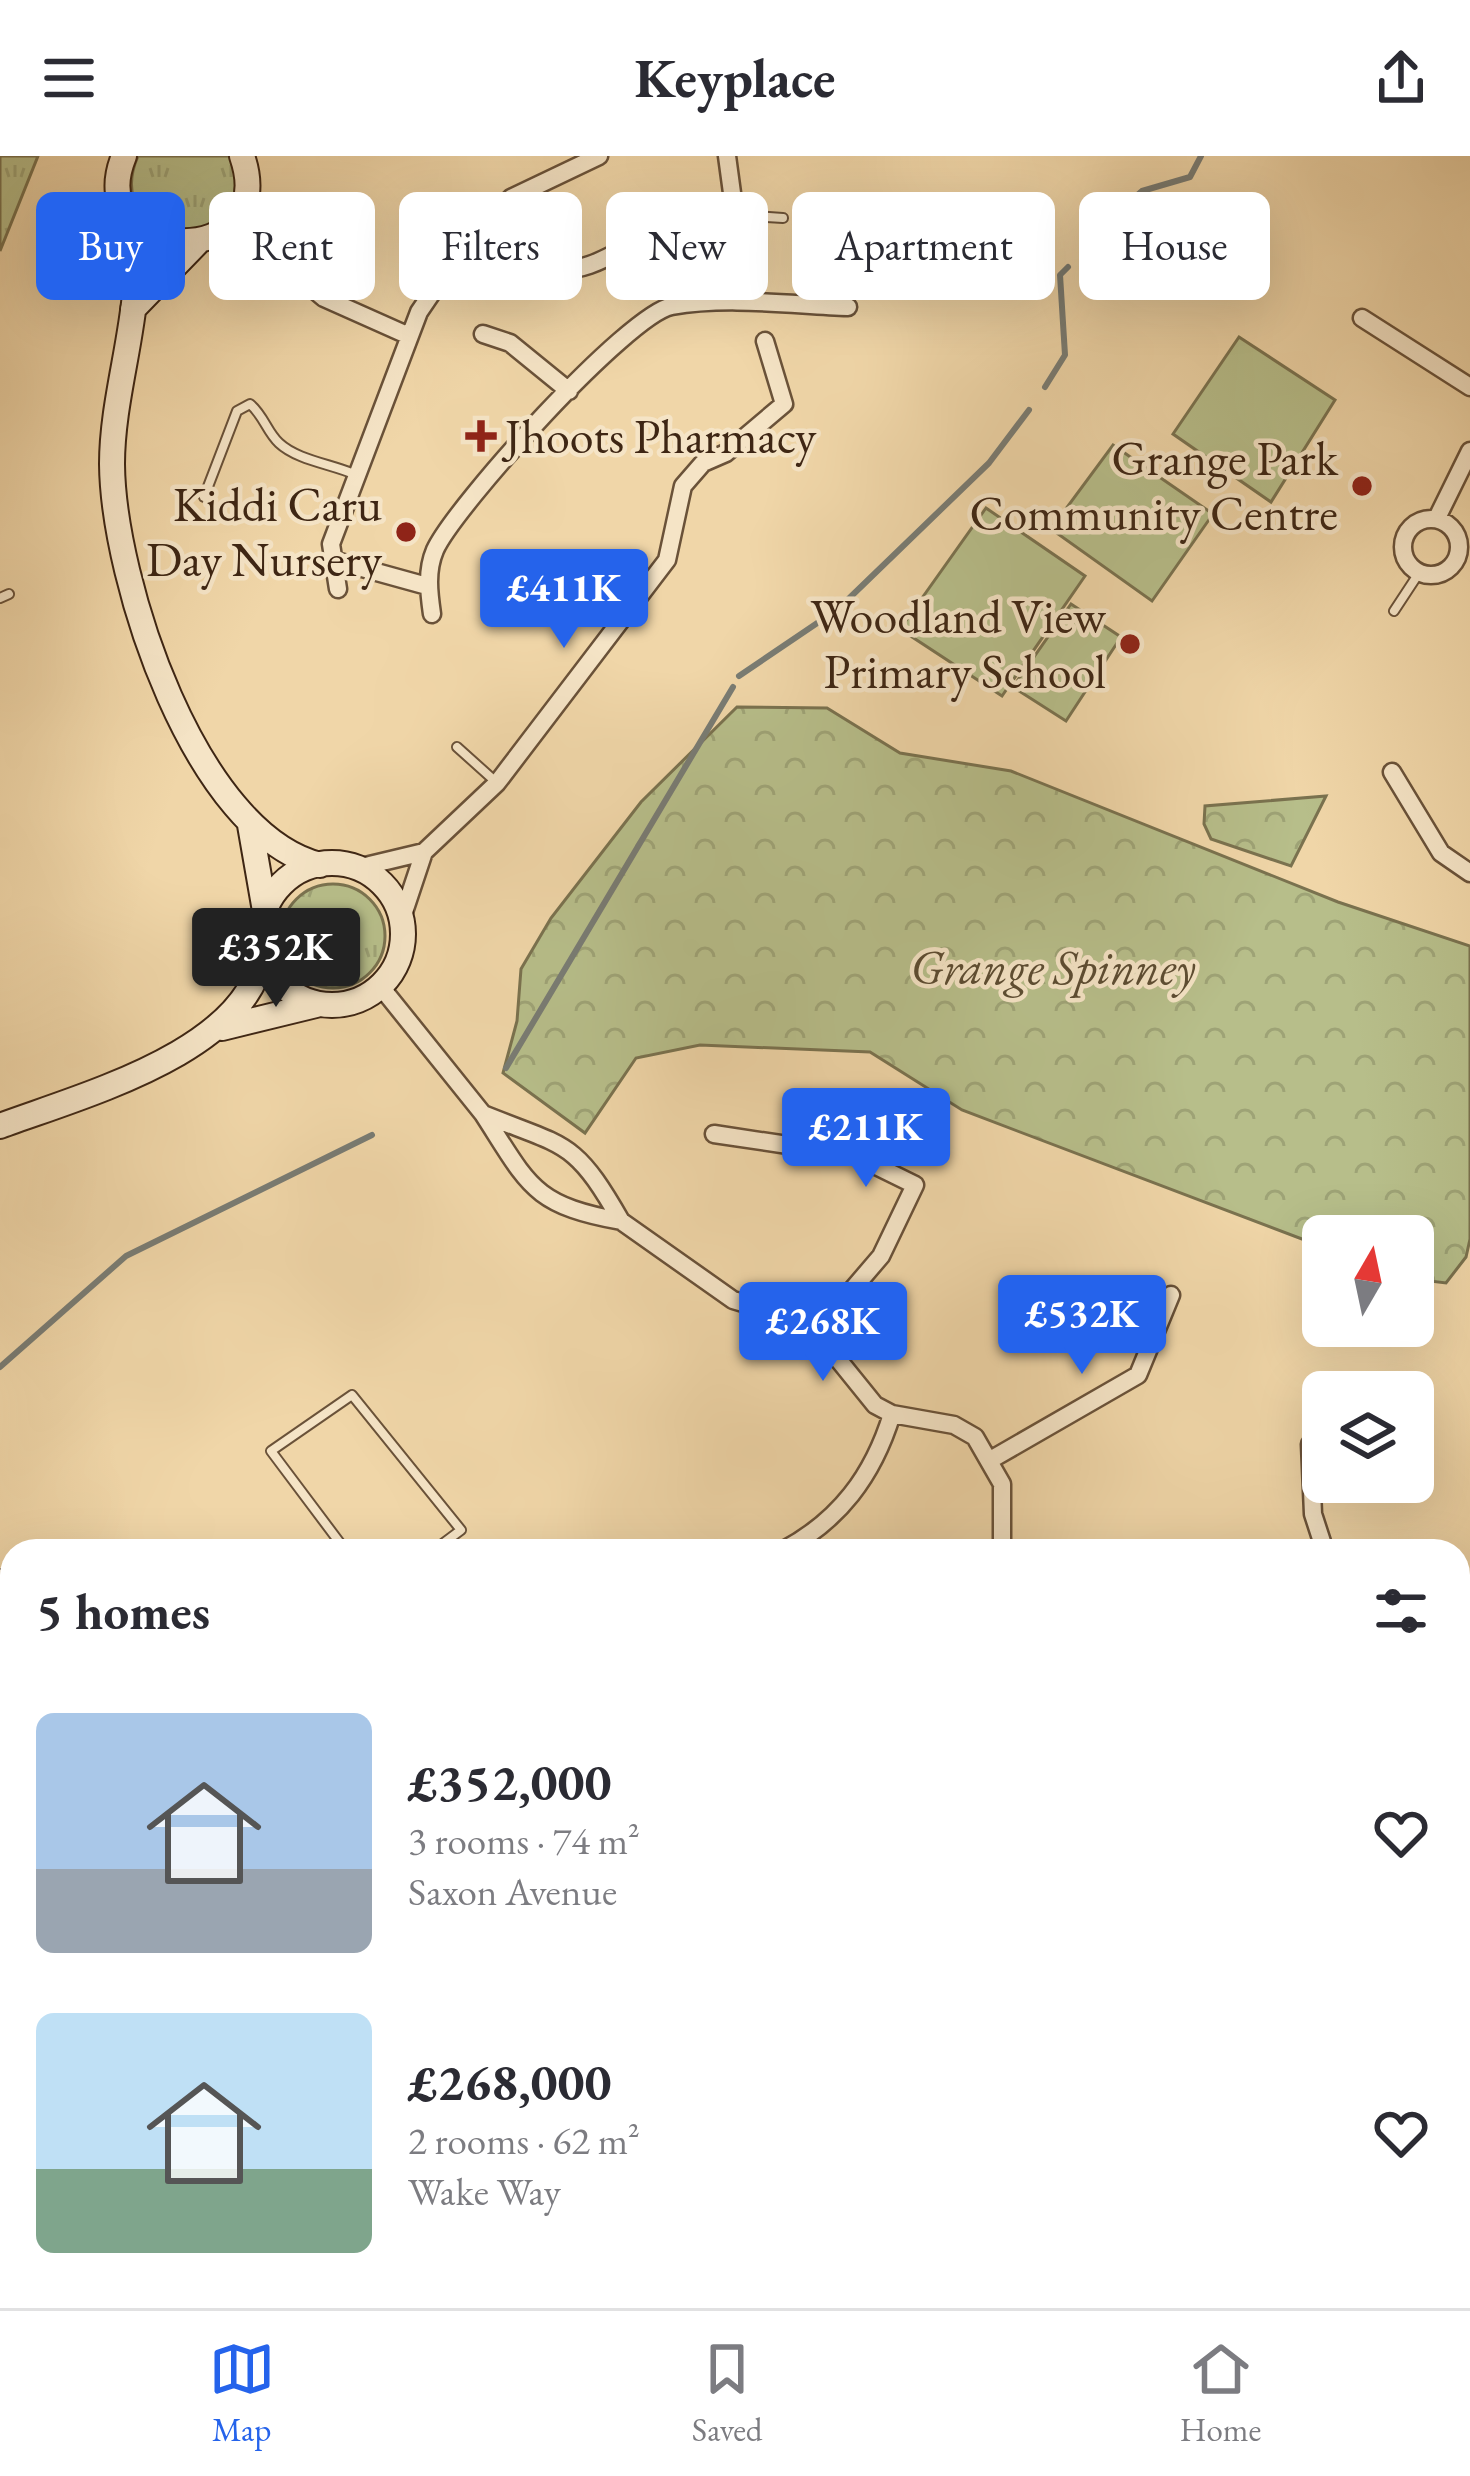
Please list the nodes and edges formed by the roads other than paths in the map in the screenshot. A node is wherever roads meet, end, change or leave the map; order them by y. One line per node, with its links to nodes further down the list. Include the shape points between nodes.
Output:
1 (124, 156): 5 (street)
2 (599, 156): 6 (street)
3 (727, 156): 7 (street)
4 (249, 170): 10 (street, via 240,210)
5 (121, 192)
6 (524, 192)
7 (732, 192)
8 (768, 217): 9 (lane)
9 (783, 218)
10 (205, 240): 11 (street); 12 (street); 17 (street)
11 (185, 241)
12 (209, 241)
13 (134, 300): 17 (street)
14 (328, 300): 20 (street)
15 (430, 300): 20 (street)
16 (848, 307): 23 (street, via 667,306)
17 (134, 309): 38 (street, via 113,426 122,557 172,703)
18 (1362, 318): 22 (street)
19 (483, 334): 23 (street, via 510,344)
20 (407, 335): 25 (street)
21 (765, 341): 37 (street, via 784,404 683,486 667,560)
22 (1470, 386)
23 (569, 391): 31 (street, via 476,490 436,549)
24 (1470, 451): 27 (street)
25 (355, 475): 26 (lane, via 289,451 250,404 237,411); 28 (street)
26 (204, 497)
27 (1437, 518): 29 (street, via 1455,537); 30 (street, via 1407,532 1406,556)
28 (333, 560): 31 (street); 32 (street)
29 (1464, 568): 30 (street)
30 (1419, 573): 33 (lane)
31 (428, 586): 34 (street)
32 (338, 589)
33 (1394, 611)
34 (432, 614)
35 (457, 747): 37 (lane)
36 (1392, 772): 42 (street, via 1441,853)
37 (497, 783): 39 (street)
38 (250, 825): 40 (street, via 280,850); 43 (street)
39 (424, 852): 41 (street); 44 (street)
40 (320, 865): 41 (street); 43 (street, via 287,880)
41 (357, 868): 44 (street, via 377,879)
42 (1470, 873)
43 (265, 912): 45 (street)
44 (402, 918): 46 (street, via 400,955)
45 (263, 951): 47 (street, via 282,985); 48 (street, via 248,1000)
46 (381, 987): 47 (street, via 363,999); 49 (street)
47 (320, 1005): 48 (street)
48 (214, 1031): 50 (street)
49 (483, 1114): 52 (street, via 565,1146 588,1164); 52 (street, via 528,1185 582,1214)
50 (0, 1126)
51 (714, 1134): 54 (street, via 854,1155 915,1185 880,1256)
52 (621, 1221): 54 (street, via 733,1300)
53 (1171, 1295): 56 (street, via 1138,1376)
54 (816, 1332): 55 (street, via 857,1389)
55 (892, 1414): 56 (street, via 954,1424); 60 (street, via 870,1472)
56 (992, 1459): 61 (street, via 1002,1484)
57 (1313, 1503): 62 (street)
58 (337, 1539): 59 (lane, via 271,1450 352,1395 461,1529)
59 (448, 1539)
60 (805, 1539)
61 (1002, 1539)
62 (1320, 1539)

